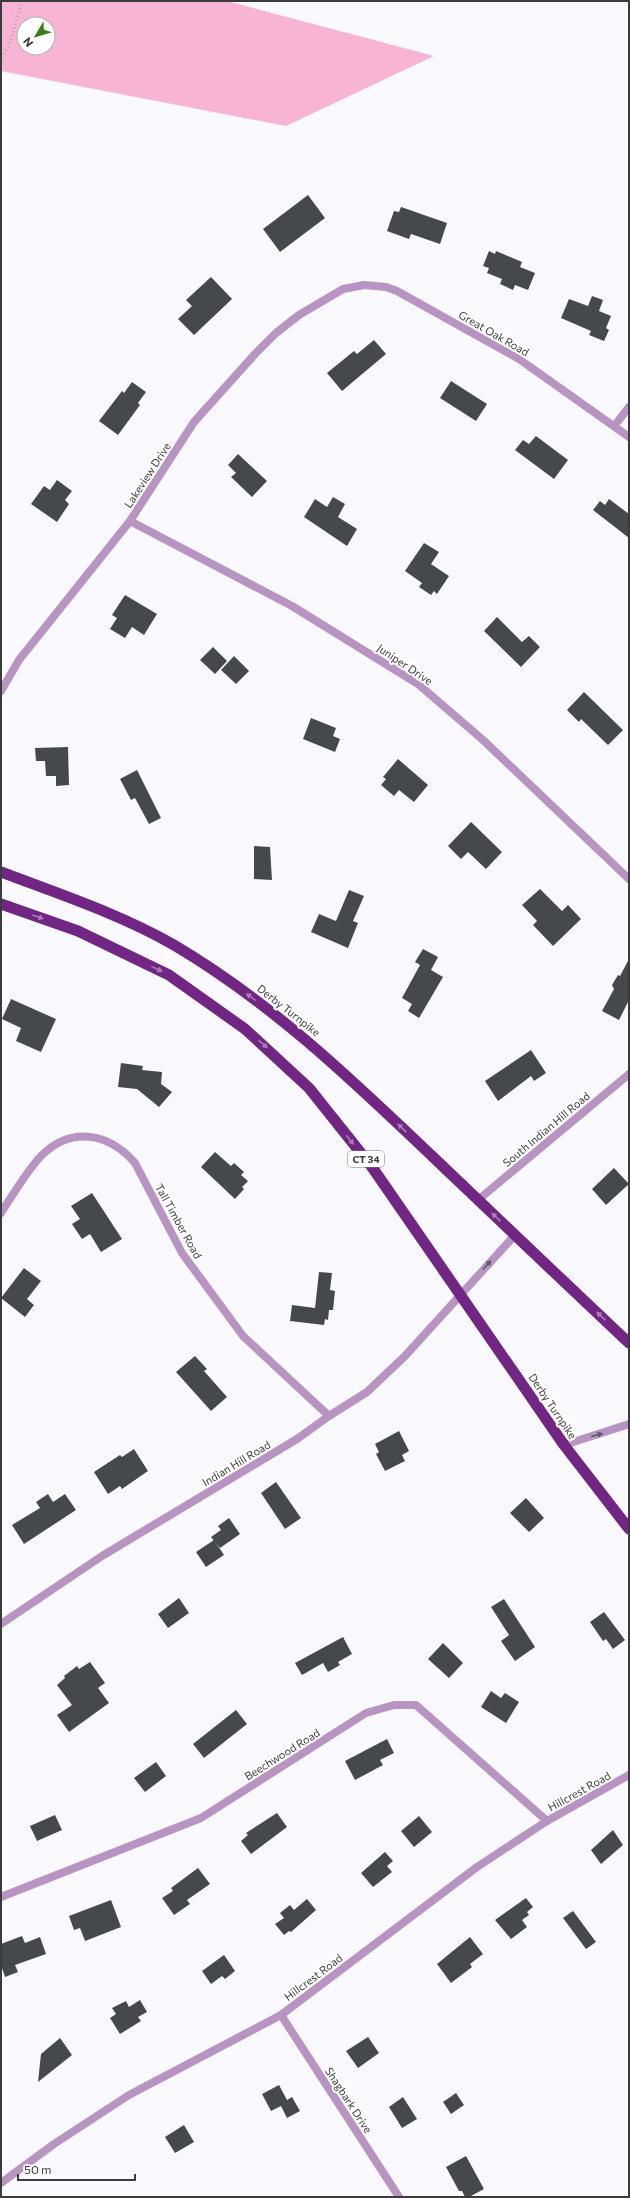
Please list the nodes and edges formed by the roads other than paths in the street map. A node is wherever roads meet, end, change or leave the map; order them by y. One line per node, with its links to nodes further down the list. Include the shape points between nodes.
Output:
1 (334, 294): 3 (street, Great Oak Road, via 364,285 397,291 519,359); 5 (street, Lakeview Drive, via 299,315 255,354 194,422)
2 (629, 408): 3 (street)
3 (616, 425): 4 (street, Great Oak Road)
4 (629, 437)
5 (130, 521): 6 (street, Lakeview Drive, via 18,660); 8 (street, Juniper Drive, via 292,606 418,684 483,740)
6 (1, 691)
7 (1, 872): 11 (highway, Derby Turnpike, one-way to 7, via 342,1070 289,1025 232,983 173,944 101,910)
8 (629, 879)
9 (1, 904): 14 (highway, Derby Turnpike / CT 34, one-way to 14, via 78,931 169,975 245,1029 309,1088 372,1167)
10 (629, 1074): 11 (street, South Indian Hill Road)
11 (478, 1200): 13 (highway, Derby Turnpike, one-way to 11)
12 (1, 1213): 16 (street, Tall Timber Road, via 41,1156 56,1144 90,1136 110,1142 124,1150 135,1163 182,1253 243,1336)
13 (515, 1235): 14 (street, one-way to 13); 15 (highway, Derby Turnpike, one-way to 13)
14 (461, 1294): 16 (street, Indian Hill Road, via 383,1379 368,1392); 18 (highway, Derby Turnpike / CT 34)
15 (629, 1343)
16 (328, 1416): 20 (street, Indian Hill Road, via 297,1439 102,1556)
17 (629, 1424): 18 (street, one-way to 17)
18 (564, 1445): 19 (highway, Derby Turnpike / CT 34)
19 (629, 1529)
20 (1, 1624)
21 (629, 1775): 22 (street, Hillcrest Road)
22 (547, 1821): 23 (street, Beechwood Road, via 416,1705 394,1705 366,1713 201,1818); 24 (street, Hillcrest Road, via 477,1867)
23 (1, 1897)
24 (281, 2015): 25 (street, Hillcrest Road, via 129,2095 54,2144); 26 (street, Shagbark Drive)
25 (1, 2183)
26 (399, 2197)

